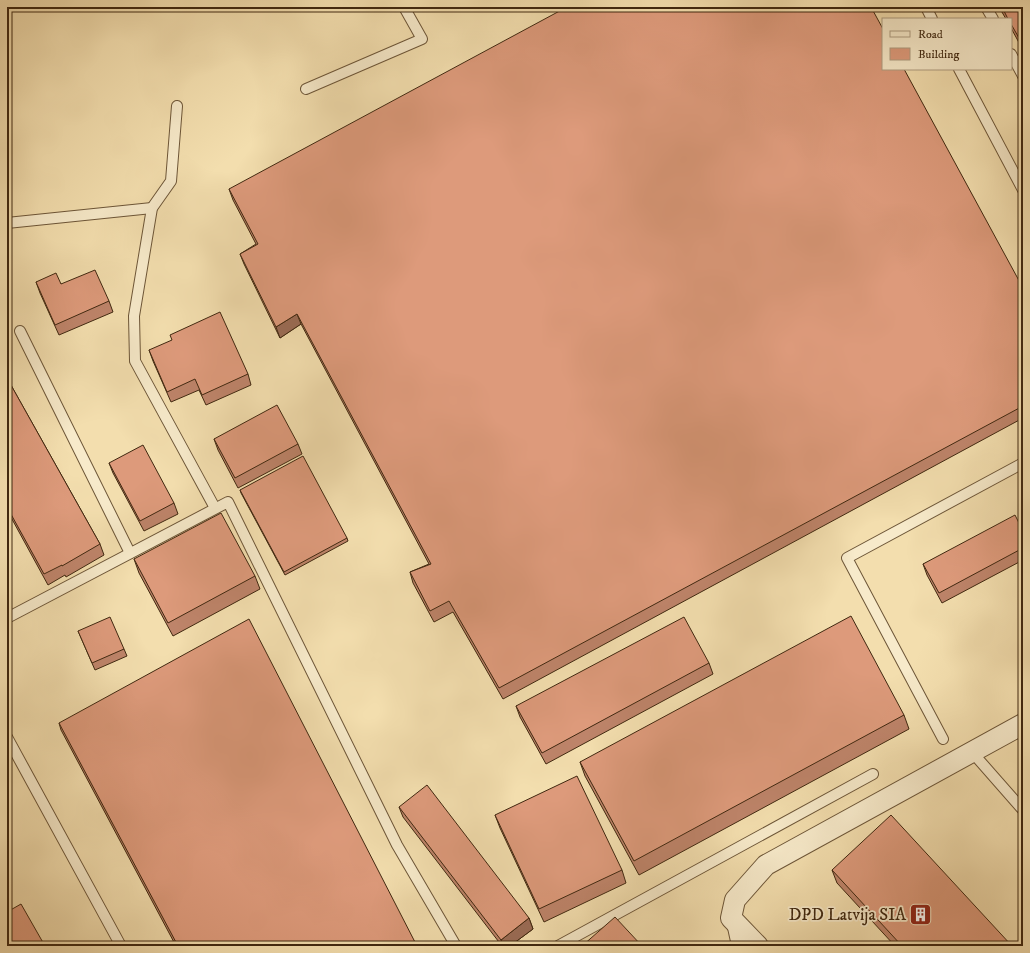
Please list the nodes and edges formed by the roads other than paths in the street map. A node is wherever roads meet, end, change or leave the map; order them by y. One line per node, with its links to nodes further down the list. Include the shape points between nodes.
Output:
1 (404, 7): 9 (lane, via 422,39)
2 (926, 7): 4 (lane)
3 (986, 7): 5 (lane)
4 (932, 18)
5 (992, 18)
6 (1012, 56): 8 (lane)
7 (960, 70): 11 (lane)
8 (1023, 76)
9 (306, 89)
10 (176, 106): 12 (lane, via 171,181)
11 (1023, 190)
12 (152, 208): 13 (lane); 16 (lane, via 134,316 135,361)
13 (7, 223)
14 (20, 331): 17 (lane)
15 (1023, 463): 21 (lane, via 847,558)
16 (215, 508): 17 (lane); 27 (lane, via 228,502 397,845)
17 (130, 553): 18 (lane)
18 (7, 618)
19 (1023, 724): 22 (street)
20 (7, 737): 26 (lane)
21 (943, 739)
22 (972, 752): 24 (lane); 25 (street, via 766,865 735,900)
23 (874, 774): 28 (lane)
24 (1023, 810)
25 (731, 918): 29 (lane); 30 (street)
26 (121, 946)
27 (456, 946)
28 (558, 946)
29 (737, 946)
30 (758, 946)

